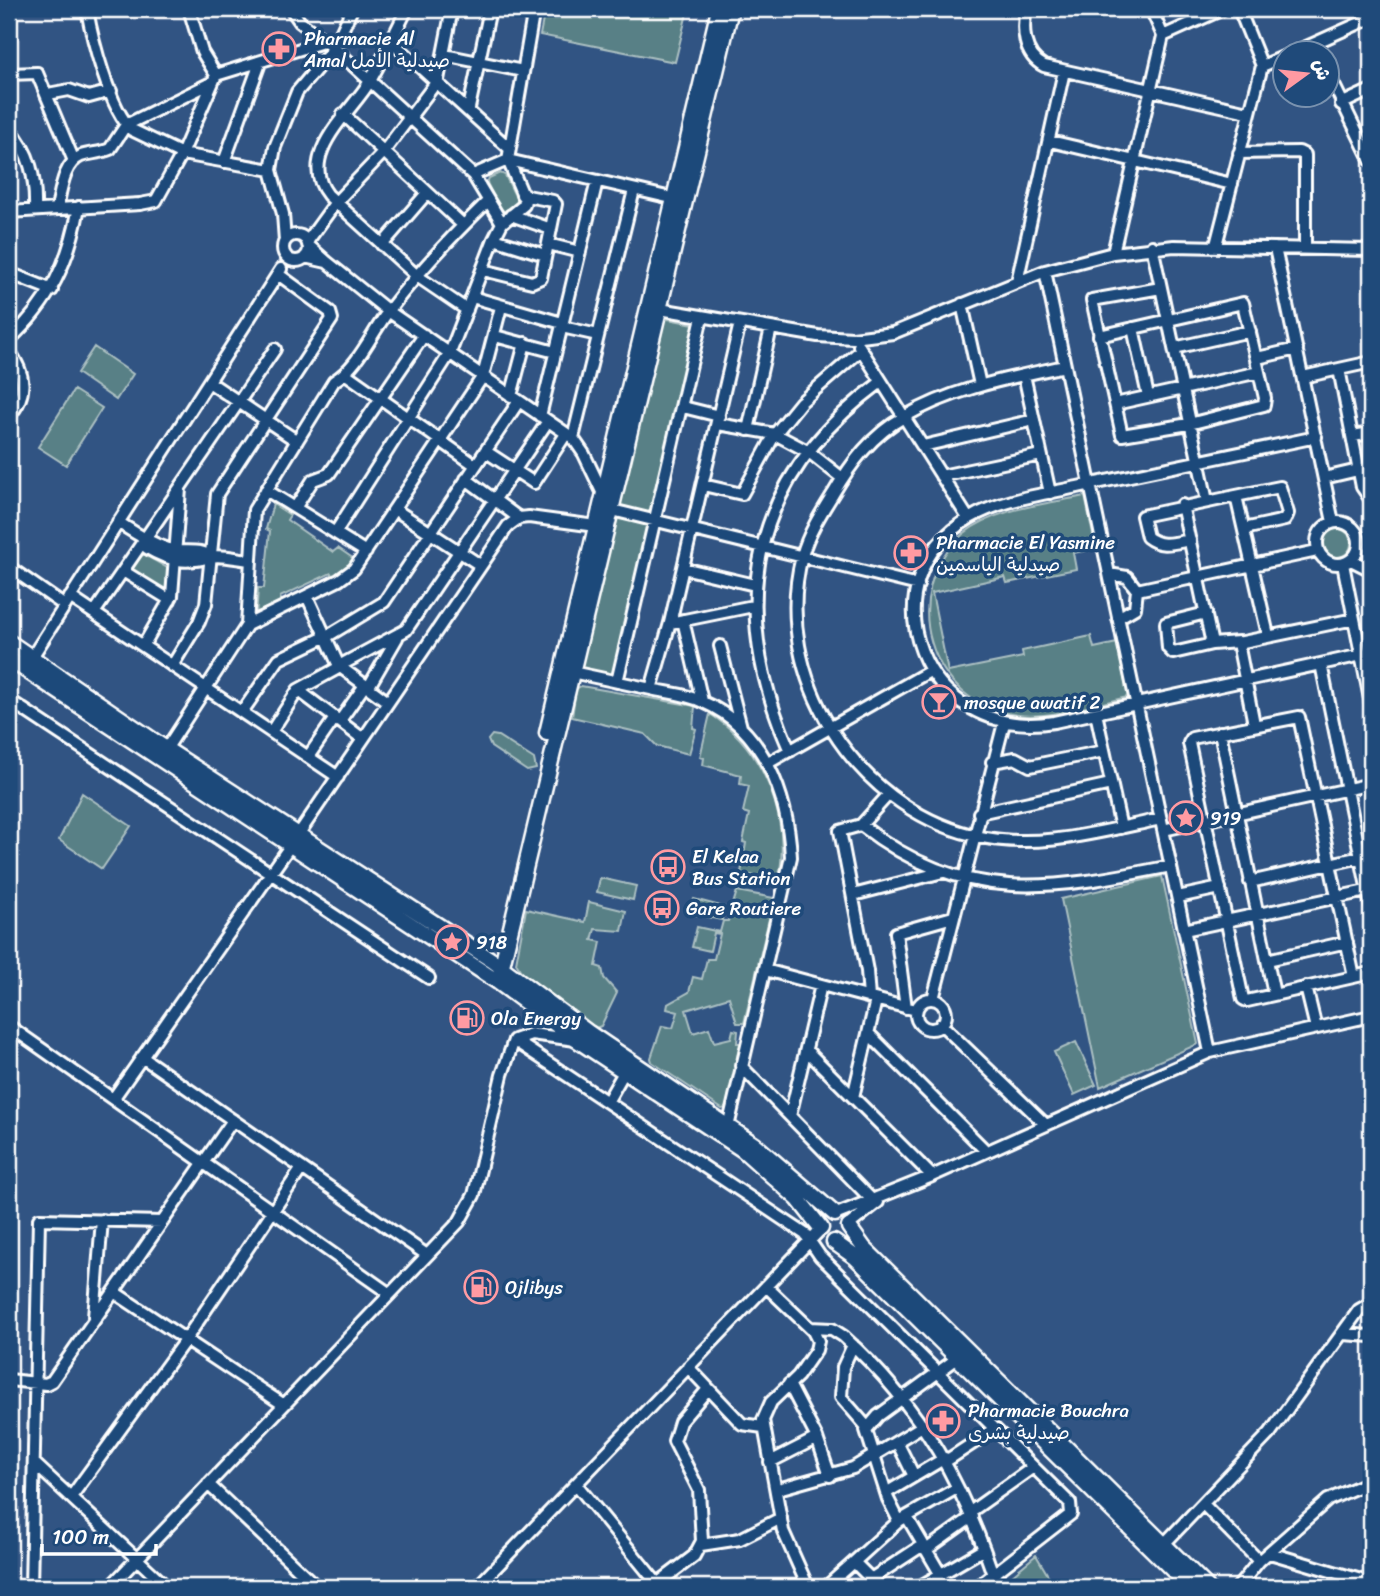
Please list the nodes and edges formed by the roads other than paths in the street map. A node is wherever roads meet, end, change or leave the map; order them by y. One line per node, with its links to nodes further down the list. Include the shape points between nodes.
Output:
1 (87, 9): 33 (street)
2 (189, 9): 29 (street)
3 (352, 9): 20 (street)
4 (453, 9): 21 (street)
5 (490, 9): 22 (street)
6 (534, 9): 26 (street)
7 (719, 9): 59 (main road)
8 (731, 9): 59 (main road)
9 (1026, 9): 27 (street, via 1023,33 1034,59)
10 (1151, 9): 16 (street)
11 (1223, 9): 16 (street)
12 (1239, 9): 25 (street)
13 (403, 10): 18 (street)
14 (295, 11): 19 (street)
15 (1371, 18): 17 (street)
16 (1163, 36): 34 (street)
17 (1336, 38)
18 (390, 40): 30 (street); 31 (street)
19 (323, 42): 20 (street); 24 (street)
20 (334, 48): 31 (street); 52 (street, via 297,92)
21 (444, 55): 22 (street); 30 (street)
22 (480, 62): 26 (street); 37 (street)
23 (1272, 62): 25 (street)
24 (260, 63): 29 (street); 51 (street)
25 (1262, 66): 38 (street)
26 (523, 71): 47 (street)
27 (1065, 71): 34 (street); 43 (street)
28 (9, 74): 35 (street, via 37,73)
29 (215, 79): 41 (street); 45 (street)
30 (438, 80): 37 (street); 40 (street)
31 (369, 82): 39 (street); 40 (street)
32 (1371, 90): 36 (street)
33 (111, 91): 35 (street, via 89,97 69,90); 41 (street)
34 (1148, 92): 38 (street); 49 (street)
35 (48, 94): 48 (street)
36 (1342, 103): 50 (street)
37 (469, 108): 47 (street)
38 (1248, 112): 44 (street)
39 (343, 114): 46 (street); 61 (street, via 327,141 320,166 324,189)
40 (409, 119): 46 (street); 53 (street)
41 (126, 125): 45 (street); 48 (street, via 110,149)
42 (9, 128): 64 (street, via 28,157)
43 (1050, 141): 49 (street); 90 (street)
44 (1239, 153): 55 (street); 78 (street, via 1305,155)
45 (182, 154): 51 (street); 62 (street, via 156,201)
46 (382, 154): 57 (street); 61 (street)
47 (509, 155): 53 (street); 54 (street); 58 (street)
48 (74, 161): 63 (street, via 63,181)
49 (1134, 161): 55 (street); 81 (street)
50 (1371, 161)
51 (224, 162): 52 (street)
52 (271, 170): 66 (street)
53 (472, 175): 60 (street)
54 (597, 181): 56 (street); 80 (street)
55 (1232, 184): 76 (street)
56 (634, 190): 59 (street); 107 (street)
57 (427, 193): 68 (street); 74 (street)
58 (522, 194): 67 (street, via 524,205); 69 (street, via 555,202)
59 (679, 200): 96 (main road)
60 (488, 201): 67 (street); 68 (street)
61 (336, 202): 71 (street); 74 (street)
62 (79, 207): 63 (street); 92 (street)
63 (57, 208): 64 (street)
64 (35, 209): 65 (street)
65 (9, 212)
66 (283, 214): 71 (street); 73 (street)
67 (507, 219): 69 (street); 70 (street)
68 (463, 225): 89 (street)
69 (551, 229): 72 (street)
70 (494, 239): 82 (street); 85 (street)
71 (305, 241): 73 (street, via 291,236); 83 (street); 84 (street)
72 (548, 244): 80 (street); 82 (street)
73 (284, 245): 83 (street, via 289,259); 88 (street)
74 (382, 245): 89 (street)
75 (1152, 246): 76 (street); 81 (street); 91 (street)
76 (1216, 246): 77 (street)
77 (1275, 247): 78 (street); 115 (street)
78 (1305, 247): 79 (street)
79 (1371, 250)
80 (580, 252): 102 (street)
81 (1113, 253): 86 (street)
82 (545, 256): 85 (street, via 537,282)
83 (301, 259): 84 (street); 88 (street)
84 (327, 261): 97 (street)
85 (484, 270): 93 (street)
86 (1045, 271): 90 (street); 122 (street)
87 (9, 272): 92 (street)
88 (279, 272): 129 (street); 143 (street, via 332,318)
89 (417, 276): 97 (street); 98 (street)
90 (1017, 282): 94 (street)
91 (1161, 288): 100 (street); 109 (street, via 1092,300)
92 (52, 290): 111 (street, via 40,310)
93 (472, 297): 95 (street); 98 (street)
94 (962, 304): 110 (street, via 893,333); 131 (street)
95 (501, 307): 102 (street); 108 (street)
96 (654, 309): 99 (street); 176 (main road)
97 (388, 310): 106 (street); 125 (street)
98 (467, 310): 119 (street)
99 (702, 317): 101 (street); 138 (street)
100 (1167, 319): 104 (street); 105 (street, via 1242,303); 113 (street)
101 (740, 323): 103 (street); 144 (street)
102 (562, 325): 107 (street); 118 (street)
103 (771, 328): 110 (street); 147 (street)
104 (1133, 328): 109 (street); 133 (street)
105 (1250, 331): 113 (street); 120 (street)
106 (424, 335): 119 (street); 134 (street)
107 (598, 335): 150 (street)
108 (495, 336): 112 (street); 127 (street)
109 (1099, 336): 137 (street)
110 (853, 338): 116 (street)
111 (9, 340)
112 (525, 343): 118 (street); 135 (street)
113 (1174, 348): 132 (street)
114 (275, 349): 136 (street)
115 (1297, 349): 120 (street); 128 (street)
116 (861, 350): 130 (street); 149 (street, via 809,394)
117 (9, 351): 139 (street, via 21,368 24,384)
118 (555, 352): 142 (street)
119 (450, 354): 127 (street); 141 (street)
120 (1256, 358): 124 (street)
121 (1371, 362): 123 (street)
122 (1065, 366): 126 (street); 168 (street)
123 (1339, 369): 128 (street); 151 (street)
124 (1259, 372): 132 (street); 146 (street, via 1264,405)
125 (346, 374): 134 (street); 153 (street, via 334,381)
126 (1024, 375): 131 (street); 145 (street)
127 (483, 376): 135 (street); 154 (street)
128 (1303, 377): 152 (street)
129 (209, 382): 136 (street); 183 (street)
130 (881, 382): 140 (street); 157 (street, via 835,420)
131 (980, 385): 140 (street)
132 (1182, 389): 133 (street); 146 (street)
133 (1148, 396): 137 (street)
134 (381, 398): 141 (street); 178 (street, via 329,474 313,480)
135 (515, 398): 142 (street); 156 (street)
136 (239, 402): 143 (street); 169 (street)
137 (1115, 404): 146 (street, via 1125,437)
138 (682, 407): 144 (street); 182 (street)
139 (9, 416)
140 (903, 417): 155 (street); 164 (street, via 878,435)
141 (407, 418): 154 (street); 189 (street)
142 (544, 418): 150 (street); 162 (street)
143 (266, 420): 153 (street); 200 (street, via 216,494)
144 (718, 420): 147 (street); 167 (street)
145 (1034, 420): 155 (street); 158 (street)
146 (1189, 424): 159 (street)
147 (748, 430): 149 (street)
148 (1371, 433): 151 (street)
149 (775, 434): 157 (street); 167 (street, via 742,494)
150 (569, 436): 162 (street, via 534,483); 176 (street)
151 (1353, 436): 161 (street)
152 (1316, 438): 159 (street); 165 (street)
153 (297, 441): 170 (street)
154 (440, 441): 160 (street); 179 (street)
155 (923, 446): 163 (street)
156 (485, 451): 160 (street); 162 (street)
157 (809, 452): 164 (street); 194 (street, via 773,511)
158 (1041, 455): 163 (street); 171 (street)
159 (1198, 462): 168 (street); 175 (street)
160 (475, 464): 166 (street)
161 (1366, 468): 165 (street); 174 (street, via 1364,491)
162 (513, 469): 173 (street)
163 (941, 476): 181 (street)
164 (842, 478): 199 (street)
165 (1324, 478): 184 (street)
166 (466, 479): 173 (street); 188 (street)
167 (703, 485): 186 (street)
168 (1090, 485): 171 (street); 209 (street)
169 (180, 488): 190 (street); 198 (street)
170 (266, 491): 178 (street); 201 (street, via 254,510)
171 (1051, 493): 181 (street)
172 (1236, 496): 175 (street); 187 (street); 187 (street, via 1280,487 1288,513 1285,520)
173 (493, 498): 180 (street); 195 (street)
174 (1371, 500)
175 (1207, 501): 177 (street)
176 (610, 503): 182 (street); 185 (main road)
177 (1182, 505): 191 (street); 191 (street, via 1145,514 1141,520 1153,542 1163,545)
178 (295, 508): 189 (street)
179 (394, 509): 188 (street); 197 (street)
180 (519, 517): 185 (street); 204 (street)
181 (968, 518): 212 (street, via 932,553)
182 (655, 520): 186 (street); 242 (street)
183 (118, 522): 190 (street); 216 (street)
184 (1333, 522): 193 (street, via 1351,527); 196 (street, via 1319,533)
185 (602, 526): 239 (main road)
186 (692, 529): 194 (street); 206 (street)
187 (1244, 529): 203 (street)
188 (430, 531): 195 (street); 226 (street, via 384,602)
189 (335, 533): 197 (street)
190 (145, 540): 198 (street, via 147,548 168,561); 208 (street)
191 (1190, 540): 210 (street)
192 (1371, 540): 193 (street)
193 (1359, 543): 202 (street)
194 (761, 546): 199 (street); 211 (street)
195 (459, 551): 204 (street); 227 (street)
196 (1317, 551): 202 (street, via 1332,564); 203 (street)
197 (366, 552): 214 (street, via 346,575)
198 (176, 556): 200 (street, via 203,561); 215 (street)
199 (802, 556): 212 (street); 258 (street, via 798,623 803,661)
200 (211, 557): 201 (street); 237 (street, via 203,613)
201 (249, 560): 224 (street)
202 (1347, 562): 207 (street); 222 (street)
203 (1253, 564): 210 (street); 225 (street)
204 (480, 565): 250 (street)
205 (9, 567): 216 (street)
206 (683, 569): 211 (street); 223 (street)
207 (1371, 570)
208 (123, 571): 215 (street); 218 (street)
209 (1109, 574): 213 (street, via 1127,577); 220 (street)
210 (1199, 576): 213 (street); 219 (street)
211 (755, 584): 217 (street)
212 (918, 585): 240 (street, via 916,635)
213 (1137, 590): 220 (street, via 1135,608)
214 (307, 596): 224 (street); 226 (street)
215 (170, 600): 231 (street)
216 (67, 601): 218 (street); 234 (street)
217 (753, 606): 221 (street); 262 (street, via 766,689)
218 (94, 613): 231 (street)
219 (1206, 613): 230 (street); 230 (street, via 1170,620 1164,628 1173,653)
220 (1118, 618): 251 (street)
221 (683, 620): 223 (street); 249 (street)
222 (1353, 620): 225 (street); 233 (street)
223 (670, 623): 245 (street)
224 (247, 625): 244 (street)
225 (1268, 635): 229 (street)
226 (326, 637): 238 (street); 252 (street, via 279,659)
227 (397, 638): 238 (street); 243 (street)
228 (9, 642): 234 (main road)
229 (1239, 642): 230 (street); 241 (street)
230 (1212, 645)
231 (143, 646): 237 (street)
232 (720, 646): 257 (street)
233 (1366, 654): 236 (street); 247 (street)
234 (32, 657): 264 (main road)
235 (9, 659): 264 (main road)
236 (1321, 664): 241 (street); 271 (street)
237 (172, 666): 244 (street)
238 (340, 666): 243 (street); 246 (street)
239 (566, 671): 242 (street); 302 (main road)
240 (930, 671): 255 (street, via 966,708); 258 (street)
241 (1245, 680): 251 (street); 256 (street)
242 (617, 682): 245 (street)
243 (367, 687): 250 (street); 254 (street)
244 (206, 688): 252 (street); 264 (street)
245 (651, 689): 249 (street)
246 (298, 690): 254 (street); 259 (street)
247 (1370, 696)
248 (9, 700): 287 (street)
249 (702, 701): 257 (street)
250 (388, 702): 261 (street)
251 (1136, 704): 253 (street); 278 (street)
252 (242, 712): 259 (street)
253 (1096, 713): 255 (street, via 1034,725); 263 (street)
254 (337, 720): 261 (street); 265 (street)
255 (1004, 723): 266 (street)
256 (1254, 724): 260 (street); 273 (street, via 1299,717)
257 (741, 727): 267 (street)
258 (828, 727): 262 (street); 272 (street, via 853,761)
259 (271, 732): 265 (street)
260 (1220, 732): 275 (street); 276 (street, via 1188,743)
261 (363, 739): 268 (street)
262 (790, 751): 267 (street)
263 (1104, 751): 266 (street, via 1030,766 1015,758); 269 (street)
264 (163, 754): 280 (main road); 282 (main road)
265 (308, 757): 268 (street)
266 (992, 762): 274 (street)
267 (768, 763): 303 (street, via 787,812 791,857)
268 (338, 777): 280 (street)
269 (1111, 784): 274 (street); 279 (street)
270 (1371, 784): 271 (street)
271 (1348, 789): 273 (street); 283 (street)
272 (889, 794): 277 (street); 281 (street, via 944,825)
273 (1316, 796): 275 (street); 284 (street)
274 (979, 813): 281 (street)
275 (1237, 813): 276 (street); 289 (street)
276 (1205, 821): 278 (street); 290 (street)
277 (861, 825): 286 (street); 292 (street, via 840,831)
278 (1162, 825): 279 (street); 285 (street)
279 (1121, 828): 281 (street, via 1043,842)
280 (300, 832): 302 (main road)
281 (974, 835): 288 (street)
282 (290, 846): 287 (street); 307 (main road)
283 (1361, 857): 284 (street); 291 (street)
284 (1330, 865): 289 (street); 294 (street)
285 (1171, 866): 288 (street, via 1051,886 1006,886); 293 (street)
286 (943, 872): 288 (street); 292 (street)
287 (271, 874): 306 (street); 323 (street)
288 (964, 878): 297 (street)
289 (1251, 882): 296 (street)
290 (1220, 888): 293 (street); 298 (street)
291 (1370, 890): 294 (street); 295 (street)
292 (853, 895): 311 (street)
293 (1178, 897): 299 (street)
294 (1338, 897): 296 (street); 300 (street)
295 (1371, 906)
296 (1257, 915): 298 (street); 301 (street)
297 (953, 917): 312 (street); 313 (street, via 897,933)
298 (1227, 921): 299 (street); 310 (street, via 1243,999)
299 (1184, 930): 322 (street)
300 (1347, 942): 301 (street); 305 (street)
301 (1266, 960): 310 (street)
302 (497, 964): 307 (main road); 319 (main road)
303 (765, 970): 308 (street); 325 (street)
304 (1371, 973): 305 (street)
305 (1354, 977): 309 (street)
306 (429, 978)
307 (493, 979): 319 (main road)
308 (821, 985): 311 (street); 321 (street)
309 (1306, 987): 310 (street); 317 (street)
310 (1274, 994)
311 (873, 999): 313 (street); 318 (street)
312 (933, 999): 313 (street); 315 (street, via 945,1011)
313 (911, 1009): 315 (street, via 924,1027)
314 (1371, 1016): 317 (street)
315 (941, 1024): 331 (street)
316 (9, 1026): 327 (street)
317 (1316, 1028): 322 (street)
318 (869, 1034): 326 (street); 333 (street)
319 (583, 1036): 320 (street, via 531,1034); 324 (main road)
320 (514, 1040): 328 (street); 347 (street, via 474,1195 459,1222)
321 (807, 1051): 326 (street); 329 (street)
322 (1210, 1052): 331 (street)
323 (142, 1057): 327 (street); 330 (street)
324 (628, 1066): 328 (street); 332 (main road); 339 (main road)
325 (741, 1066): 329 (street); 332 (street)
326 (853, 1097): 336 (street)
327 (113, 1099): 334 (street)
328 (607, 1102): 345 (street)
329 (790, 1116): 338 (street)
330 (233, 1120): 334 (street); 335 (street)
331 (1045, 1124): 333 (street)
332 (728, 1127): 339 (main road, via 773,1159)
333 (986, 1151): 336 (street)
334 (203, 1163): 340 (street); 343 (street)
335 (302, 1168): 340 (street); 347 (street)
336 (932, 1175): 337 (street)
337 (895, 1191): 338 (street); 344 (street)
338 (872, 1200): 341 (street)
339 (812, 1205): 341 (main road); 345 (main road)
340 (271, 1211): 350 (street); 356 (street)
341 (836, 1214): 344 (main road); 345 (main road, via 824,1219)
342 (102, 1220): 343 (street); 352 (street); 362 (street, via 39,1219)
343 (162, 1222): 349 (street)
344 (849, 1226): 345 (main road, via 844,1239); 346 (main road)
345 (819, 1239): 346 (main road); 348 (street); 360 (street, via 820,1256)
346 (860, 1252): 358 (main road)
347 (427, 1255): 350 (street)
348 (766, 1286): 353 (street); 359 (street)
349 (114, 1292): 352 (street); 356 (street)
350 (390, 1294): 366 (street)
351 (1371, 1303): 354 (street, via 1359,1310)
352 (94, 1320): 362 (street, via 52,1381)
353 (810, 1328): 357 (street, via 835,1330); 363 (street, via 818,1341 816,1350)
354 (1343, 1334): 355 (street); 387 (street, via 1270,1433)
355 (1371, 1336)
356 (186, 1339): 366 (street); 386 (street)
357 (853, 1345): 365 (street); 369 (street, via 843,1367 841,1397)
358 (963, 1354): 360 (street); 391 (main road); 414 (main road)
359 (688, 1367): 364 (street); 382 (street)
360 (937, 1373): 365 (street); 370 (street)
361 (9, 1380): 362 (street)
362 (36, 1383): 376 (street)
363 (789, 1384): 368 (street, via 764,1412); 371 (street)
364 (708, 1389): 368 (street, via 742,1424); 392 (street, via 680,1422 674,1441 699,1490)
365 (902, 1399): 367 (street); 369 (street)
366 (284, 1405): 381 (street)
367 (924, 1425): 372 (street); 374 (street)
368 (763, 1427): 375 (street)
369 (867, 1427): 373 (street)
370 (993, 1430): 374 (street); 377 (street)
371 (817, 1438): 375 (street); 378 (street)
372 (897, 1442): 373 (street); 379 (street)
373 (874, 1458): 378 (street); 385 (street)
374 (945, 1460): 379 (street); 383 (street)
375 (770, 1462): 384 (street)
376 (34, 1463): 386 (street); 404 (street)
377 (1032, 1468): 388 (street); 400 (street, via 1073,1511)
378 (830, 1476): 384 (street)
379 (914, 1476): 385 (street)
380 (1371, 1481): 395 (street, via 1328,1500)
381 (208, 1484): 396 (street); 407 (street)
382 (576, 1484): 403 (street); 408 (street)
383 (957, 1488): 388 (street); 390 (street)
384 (778, 1489): 389 (street)
385 (886, 1493): 390 (street)
386 (71, 1497): 396 (street)
387 (1203, 1504): 391 (street); 398 (street)
388 (971, 1514): 393 (street); 394 (street)
389 (781, 1518): 392 (street, via 747,1536); 409 (street, via 787,1543)
390 (903, 1519): 393 (street); 397 (street)
391 (1164, 1544): 415 (main road)
392 (701, 1545): 403 (street)
393 (925, 1547): 399 (street); 401 (street)
394 (984, 1549): 399 (street); 400 (street)
395 (1270, 1553): 398 (street); 402 (street)
396 (137, 1559): 405 (street); 406 (street)
397 (854, 1562): 401 (street); 410 (street)
398 (1259, 1562): 416 (street)
399 (940, 1574): 411 (street); 412 (street)
400 (995, 1582): 413 (street)
401 (875, 1583)
402 (1371, 1583)
403 (659, 1586)
404 (31, 1587)
405 (110, 1587)
406 (167, 1587)
407 (317, 1587)
408 (477, 1587)
409 (808, 1587)
410 (826, 1587)
411 (919, 1587)
412 (948, 1587)
413 (977, 1587)
414 (1191, 1587)
415 (1207, 1587)
416 (1238, 1587)

